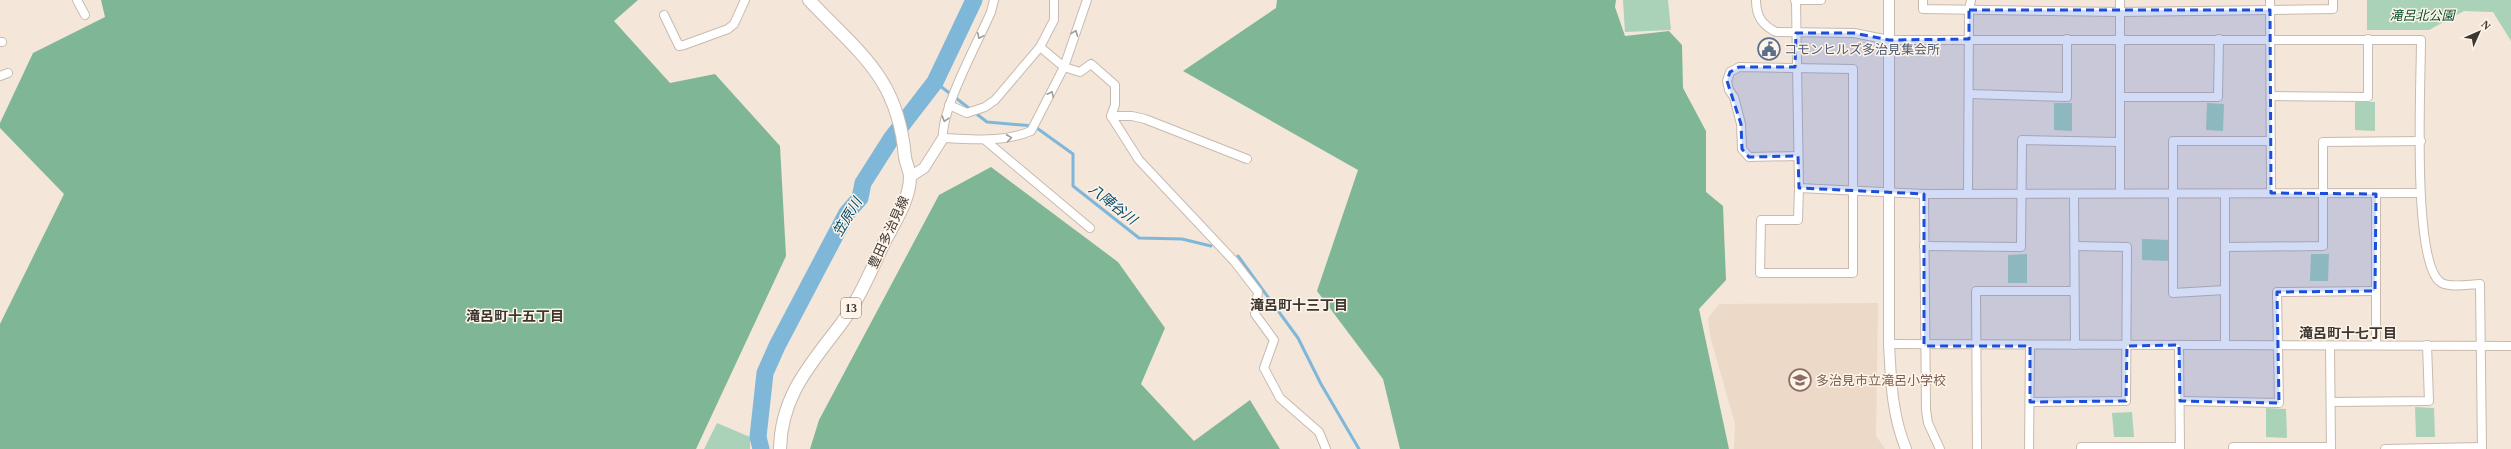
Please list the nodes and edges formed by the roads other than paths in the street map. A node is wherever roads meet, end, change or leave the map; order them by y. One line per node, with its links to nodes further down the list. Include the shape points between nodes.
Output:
1 (77, 0): 19 (street)
2 (745, 0): 20 (street, via 734,24 728,29 679,46)
3 (809, 0): 46 (main road, 豊田多治見線 / 13, via 868,60 883,81 899,117)
4 (994, 0): 37 (street, one-way to 37, via 991,12)
5 (1054, 0): 29 (street, via 1054,20)
6 (1087, 0): 30 (street, one-way to 6)
7 (1756, 0): 21 (street, via 1756,11 1764,26 1776,32)
8 (1795, 0): 9 (street); 21 (street)
9 (1821, 0)
10 (1889, 0): 27 (street)
11 (1922, 0): 16 (street, via 1923,9)
12 (1971, 0): 16 (street)
13 (2120, 0): 18 (street)
14 (2270, 0): 17 (street)
15 (2333, 0): 17 (street, via 2333,9)
16 (1969, 10): 18 (street); 22 (street)
17 (2270, 10): 18 (street); 28 (street)
18 (2120, 12): 24 (street)
19 (85, 15)
20 (664, 15)
21 (1796, 33): 27 (street, via 1854,33); 31 (street)
22 (1968, 39): 23 (street); 27 (street); 34 (street)
23 (2067, 39): 24 (street); 34 (street, via 2067,97)
24 (2119, 39): 25 (street); 36 (street)
25 (2219, 39): 28 (street); 36 (street, via 2218,97)
26 (2368, 39): 28 (street); 35 (street, via 2368,97); 42 (street, via 2421,40)
27 (1889, 40): 53 (street)
28 (2270, 40): 35 (street)
29 (1040, 47): 30 (street); 37 (street, via 995,100 985,107 967,113)
30 (1064, 67): 38 (street, via 1080,72 1091,64 1115,85 1115,105); 40 (street, one-way to 30, via 1013,138 1031,131)
31 (1795, 67): 44 (street); 44 (street, via 1739,68 1730,72 1727,81 1741,124 1742,149 1750,157); 48 (street, via 1853,69)
32 (8, 73): 33 (street)
33 (0, 76)
34 (1969, 94): 50 (street)
35 (2271, 96): 41 (street)
36 (2120, 97): 43 (street)
37 (949, 103): 39 (street, one-way to 39, via 942,128)
38 (1111, 116): 45 (street, via 1145,119); 89 (street, via 1139,160 1234,261 1258,292 1256,314 1274,340 1264,368 1280,398 1319,432)
39 (943, 138): 40 (street); 46 (street, via 924,168)
40 (986, 140): 61 (street)
41 (2271, 141): 51 (street); 57 (street, via 2173,140)
42 (2421, 141): 52 (street); 59 (street, via 2323,142)
43 (2119, 142): 49 (street); 55 (street, via 2022,140)
44 (1798, 156): 47 (street)
45 (1247, 159)
46 (910, 177): 88 (main road, 豊田多治見線 / 13, via 904,201 845,319 800,378 789,405)
47 (1799, 188): 48 (street); 48 (street, via 1798,220 1761,220 1760,273 1853,273)
48 (1854, 189): 53 (street)
49 (2120, 192): 56 (street); 57 (street)
50 (1968, 193): 54 (street); 55 (street)
51 (2271, 193): 58 (street); 59 (street)
52 (2420, 193): 60 (street); 79 (street, via 2424,236 2435,276 2439,282 2446,285 2480,284)
53 (1889, 194): 54 (street); 68 (street)
54 (1924, 194): 62 (street)
55 (2021, 194): 56 (street); 62 (street, via 2021,247)
56 (2074, 194): 63 (street)
57 (2172, 194): 58 (street); 65 (street, via 2173,293)
58 (2225, 194): 64 (street)
59 (2322, 194): 60 (street); 64 (street, via 2323,246)
60 (2376, 194): 67 (street)
61 (1090, 228)
62 (1924, 246): 74 (street)
63 (2075, 246): 66 (street); 77 (street, via 2127,247)
64 (2225, 247): 65 (street)
65 (2225, 290): 72 (street)
66 (2074, 291): 70 (street); 75 (street, via 1976,291)
67 (2376, 291): 69 (street); 78 (street, via 2277,292)
68 (1889, 344): 74 (street); 90 (street, via 1892,400)
69 (2376, 344): 73 (street); 81 (street)
70 (2076, 345): 76 (street); 77 (street)
71 (2179, 345): 72 (street); 77 (street); 82 (street)
72 (2225, 345): 78 (street)
73 (2427, 345): 79 (street); 84 (street, via 2429,401)
74 (1924, 346): 75 (street); 91 (street, via 1928,423)
75 (1977, 346): 76 (street); 92 (street)
76 (2030, 346): 83 (street)
77 (2128, 346): 83 (street, via 2126,401)
78 (2278, 346): 81 (street); 82 (street, via 2279,403)
79 (2482, 346): 80 (street); 87 (street)
80 (2511, 346)
81 (2330, 347): 84 (street)
82 (2180, 401): 85 (street)
83 (2030, 402): 93 (street)
84 (2331, 402): 86 (street)
85 (2180, 448): 94 (street)
86 (2331, 448): 95 (street)
87 (2482, 448): 96 (street)
88 (780, 449)
89 (1326, 449)
90 (1906, 449)
91 (1940, 449)
92 (1977, 449)
93 (2029, 449)
94 (2081, 449)
95 (2233, 449)
96 (2384, 449)

